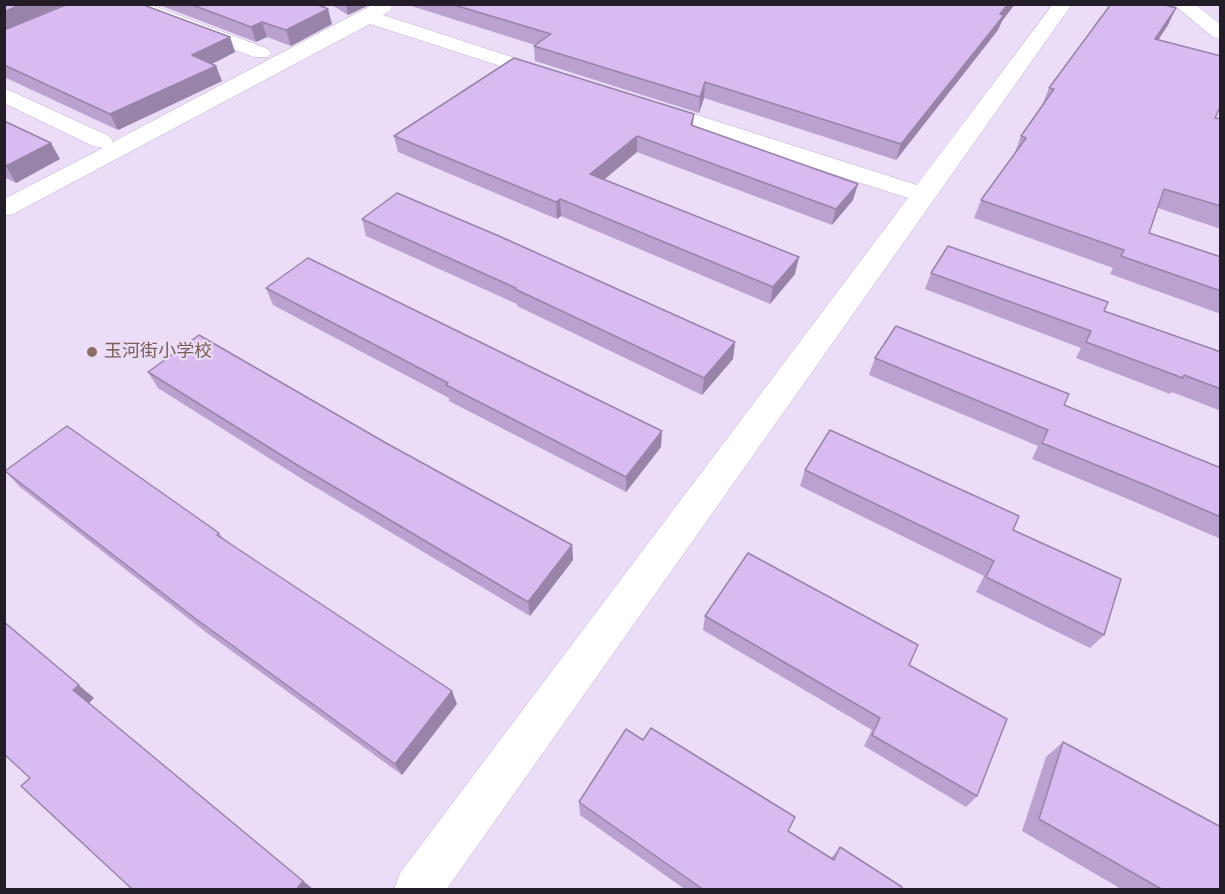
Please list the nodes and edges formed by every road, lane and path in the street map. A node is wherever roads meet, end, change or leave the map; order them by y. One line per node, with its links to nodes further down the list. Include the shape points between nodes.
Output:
1 (130, 4): 7 (street)
2 (386, 4): 5 (street)
3 (1063, 4): 12 (street)
4 (1182, 4): 6 (street)
5 (368, 17): 8 (street); 13 (street)
6 (1221, 33)
7 (261, 53)
8 (572, 82)
9 (4, 93): 11 (street)
10 (629, 101): 12 (street)
11 (101, 141)
12 (924, 195): 14 (street)
13 (4, 209)
14 (417, 890)

